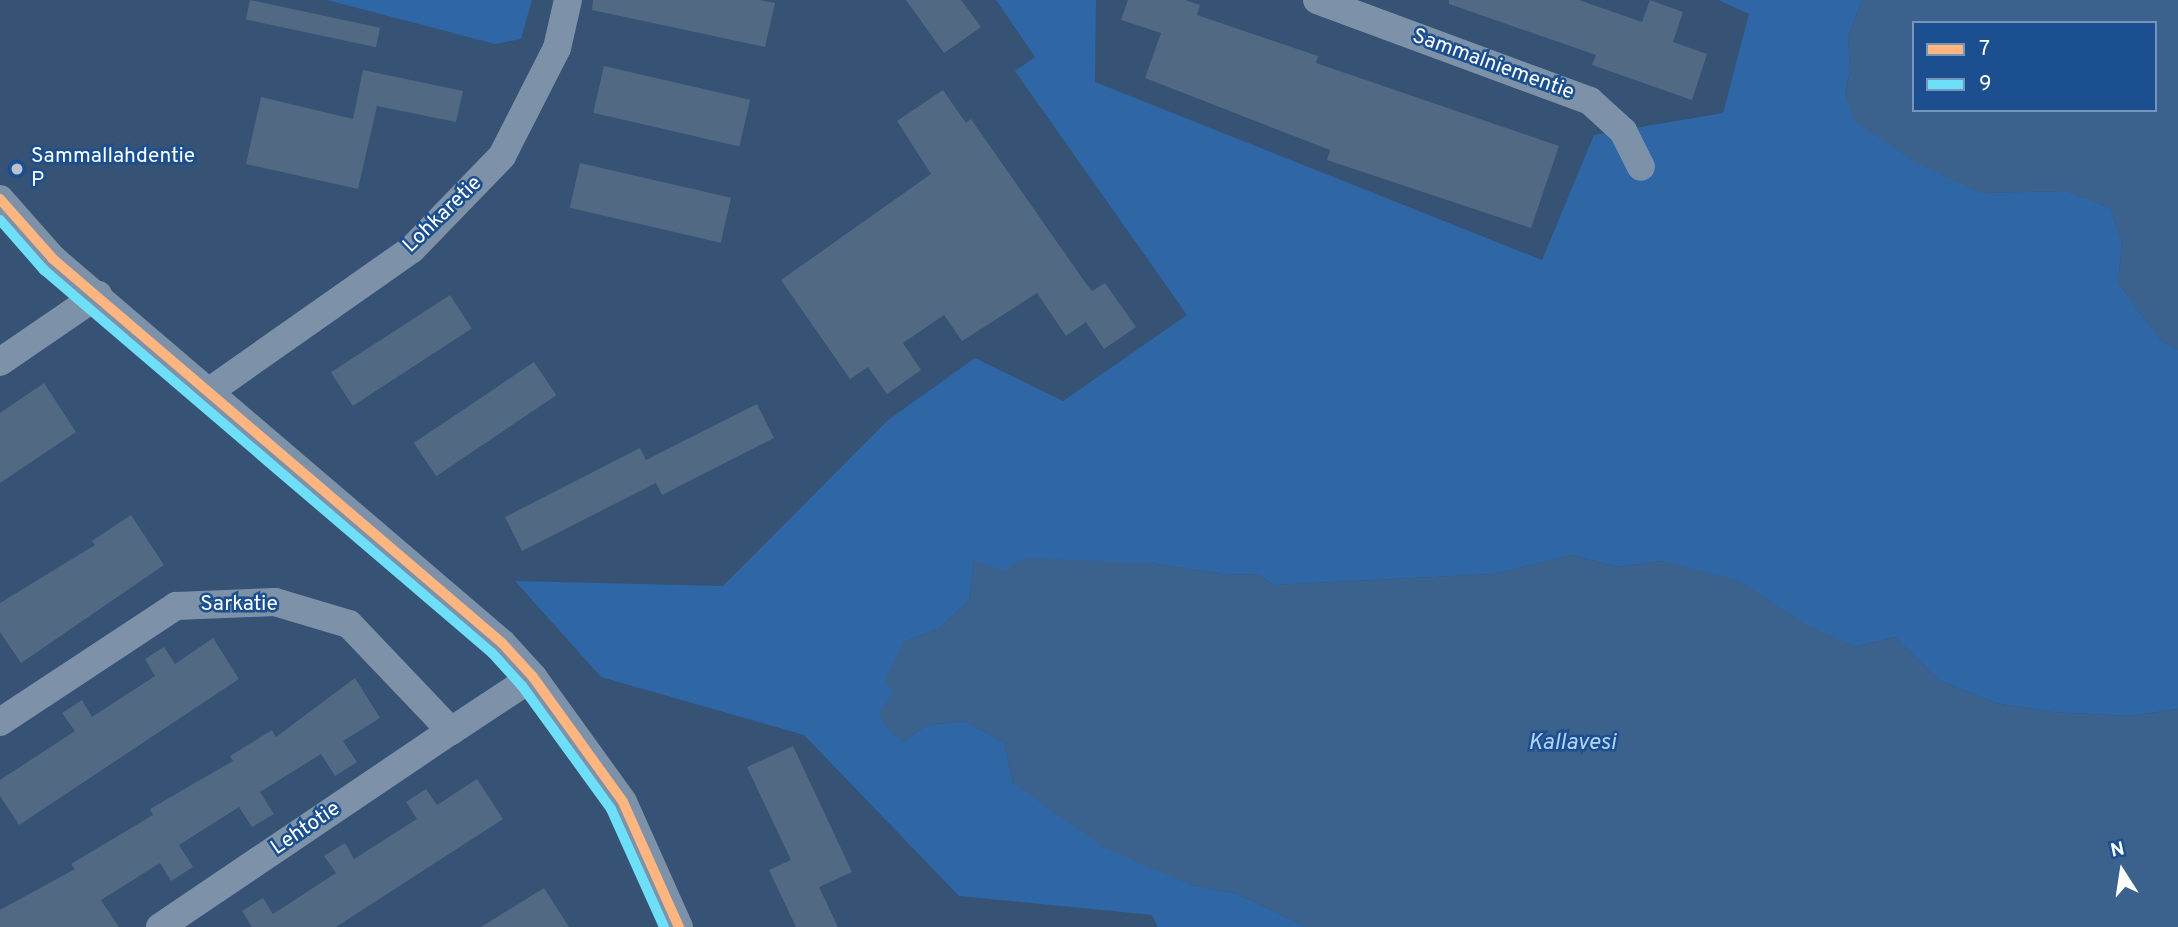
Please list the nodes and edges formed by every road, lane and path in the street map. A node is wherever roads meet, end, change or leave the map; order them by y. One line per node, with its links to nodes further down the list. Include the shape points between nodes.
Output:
1 (568, 0): 7 (street, Lohkaretie, via 557,48 502,156 412,248)
2 (1317, 0): 3 (street, Sammalniementie, via 1590,101 1623,131)
3 (1641, 167)
4 (0, 200): 5 (street, via 53,259)
5 (98, 295): 6 (street); 7 (street)
6 (0, 362)
7 (207, 393): 8 (street, via 502,643)
8 (533, 677): 10 (street); 12 (street, via 623,802)
9 (0, 722): 10 (street, Sarkatie, via 176,606 275,601 349,624)
10 (451, 731): 11 (street, Lehtotie)
11 (160, 927)
12 (679, 927)

